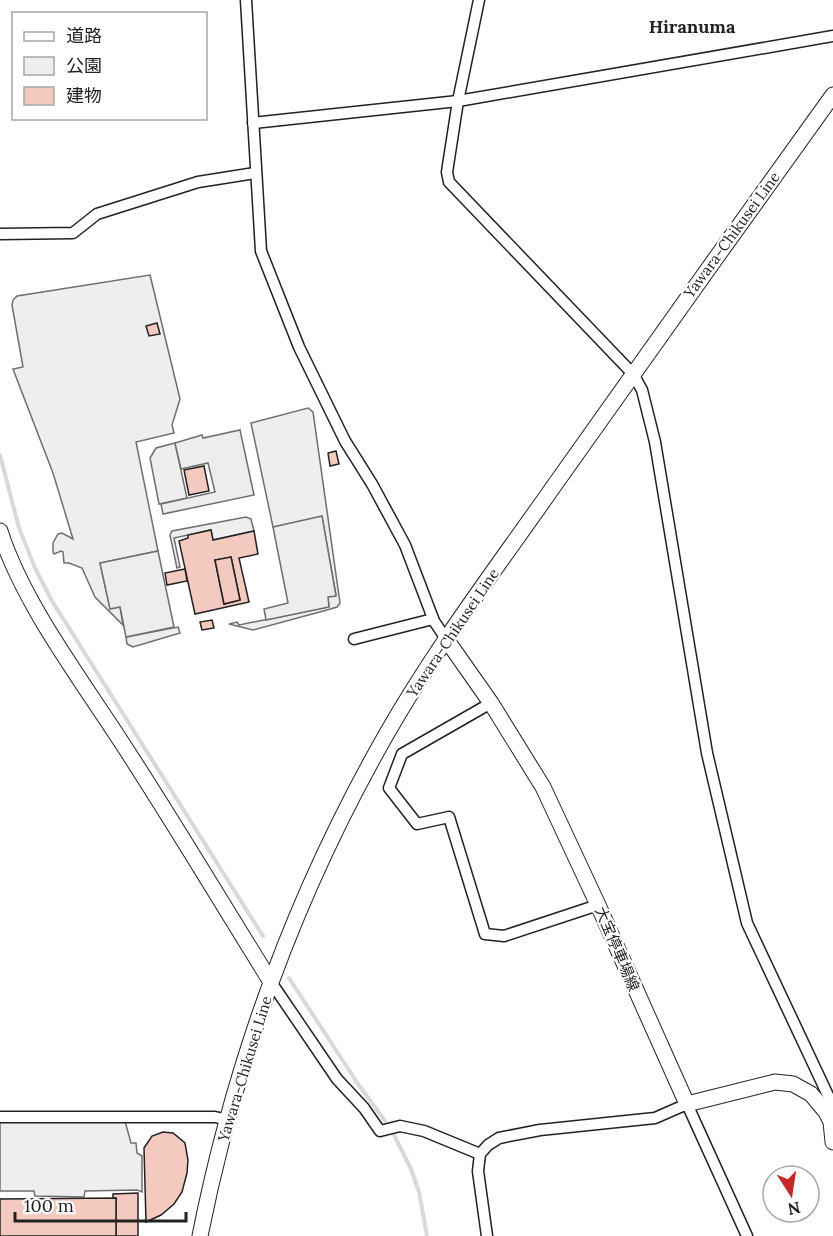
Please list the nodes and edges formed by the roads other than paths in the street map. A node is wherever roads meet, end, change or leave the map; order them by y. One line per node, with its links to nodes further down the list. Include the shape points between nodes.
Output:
1 (246, 0): 6 (street)
2 (479, 0): 5 (street)
3 (833, 36): 5 (street)
4 (833, 95): 9 (main road, Yawara-Chikusei Line)
5 (458, 101): 6 (street); 9 (street, via 448,182)
6 (253, 123): 7 (street)
7 (255, 173): 8 (street, via 198,182 97,214 73,232); 11 (street, via 261,250 295,336 345,441 409,553)
8 (0, 234)
9 (633, 374): 13 (main road, Yawara-Chikusei Line); 18 (street, via 642,390 655,442 707,753 747,923)
10 (0, 531): 16 (main road, via 21,583 57,643)
11 (433, 619): 12 (street); 13 (street)
12 (354, 639)
13 (446, 639): 14 (main road, 大宝停車場線); 16 (main road, Yawara-Chikusei Line, via 386,735 331,840)
14 (491, 703): 15 (main road, 大宝停車場線, via 543,787); 15 (street, via 402,754 388,788 417,824 449,817 485,934 504,936)
15 (598, 904): 17 (main road, 大宝停車場線)
16 (271, 982): 20 (main road, Yawara-Chikusei Line); 23 (street, via 337,1079 380,1131 408,1127)
17 (687, 1104): 21 (main road, via 783,1082 811,1094); 23 (street, via 655,1118 499,1138); 26 (street)
18 (833, 1106)
19 (0, 1117): 20 (street)
20 (228, 1120): 24 (main road, Yawara-Chikusei Line)
21 (832, 1121): 22 (main road)
22 (833, 1142)
23 (480, 1154): 25 (street, via 478,1171)
24 (201, 1236)
25 (487, 1236)
26 (747, 1236)

